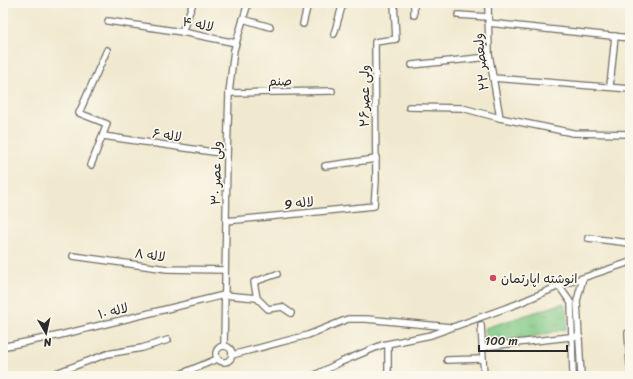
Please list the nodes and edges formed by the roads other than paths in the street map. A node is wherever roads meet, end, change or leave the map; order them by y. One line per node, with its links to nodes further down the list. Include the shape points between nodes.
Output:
1 (193, 3): 15 (street)
2 (248, 3): 10 (street, ولی عصر ۳۰)
3 (308, 3): 13 (street)
4 (343, 3): 16 (street)
5 (394, 3): 33 (street, ولی عصر۲۶, via 396,39 375,42)
6 (414, 3): 8 (street)
7 (488, 3): 11 (street, ولیعصر ۲۲)
8 (414, 15)
9 (458, 15): 11 (street)
10 (243, 19): 14 (street); 19 (street, ولی عصر ۳۰)
11 (488, 20): 17 (street); 21 (street, ولیعصر ۲۲)
12 (108, 21): 15 (street, لاله ۴)
13 (303, 24)
14 (270, 27)
15 (182, 32): 19 (street, لاله ۴)
16 (334, 34)
17 (615, 36): 18 (street); 24 (street)
18 (630, 38)
19 (236, 43): 27 (street, ولی عصر ۳۰)
20 (107, 50): 31 (street, via 78,113 107,124)
21 (489, 57): 22 (street); 23 (street, ولیعصر ۲۲)
22 (412, 65)
23 (493, 78): 24 (street); 29 (street, ولیعصر ۲۲)
24 (610, 86): 25 (street)
25 (630, 89)
26 (332, 91): 27 (street, صنم)
27 (229, 93): 32 (street, ولی عصر ۳۰)
28 (409, 107): 29 (street, via 462,108)
29 (500, 118): 30 (street, via 573,133)
30 (630, 134)
31 (103, 136): 32 (street, لاله ۶); 34 (street)
32 (227, 154): 37 (street, ولی عصر ۳۰)
33 (376, 159): 35 (street); 36 (street, ولی عصر۲۶)
34 (92, 165)
35 (325, 166)
36 (374, 206): 37 (street, لاله 9)
37 (226, 221): 42 (street, ولی عصر ۳۰)
38 (588, 238): 39 (street)
39 (630, 243)
40 (73, 256): 42 (street, لاله ۸, via 167,269)
41 (630, 262): 44 (street)
42 (225, 270): 46 (street, ولی عصر ۳۰)
43 (278, 274): 47 (street, via 254,282)
44 (583, 278): 45 (street); 52 (street, via 577,301)
45 (559, 286): 50 (street); 53 (street, via 571,303)
46 (224, 295): 47 (street, لاله ۱۰); 56 (street, لاله ۱۰); 57 (street, ولی عصر ۳۰)
47 (257, 298): 48 (street, via 268,309 282,307)
48 (291, 313)
49 (480, 325): 58 (street)
50 (452, 328): 55 (street); 59 (street, via 348,319 308,335)
51 (628, 333): 63 (street)
52 (579, 336): 53 (street); 72 (street)
53 (571, 337): 58 (street); 71 (street)
54 (168, 340): 64 (street, via 107,354)
55 (388, 344): 67 (street); 68 (street)
56 (6, 346)
57 (224, 346): 59 (street, via 231,350); 60 (street, via 217,349)
58 (483, 348): 61 (street)
59 (232, 355): 60 (street, via 230,360 225,362)
60 (217, 359): 66 (street)
61 (482, 359): 62 (street); 70 (street)
62 (448, 360)
63 (630, 365)
64 (49, 376): 65 (street)
65 (56, 376)
66 (176, 376)
67 (313, 376)
68 (388, 376): 69 (street)
69 (392, 376)
70 (484, 376)
71 (573, 376)
72 (581, 376)

